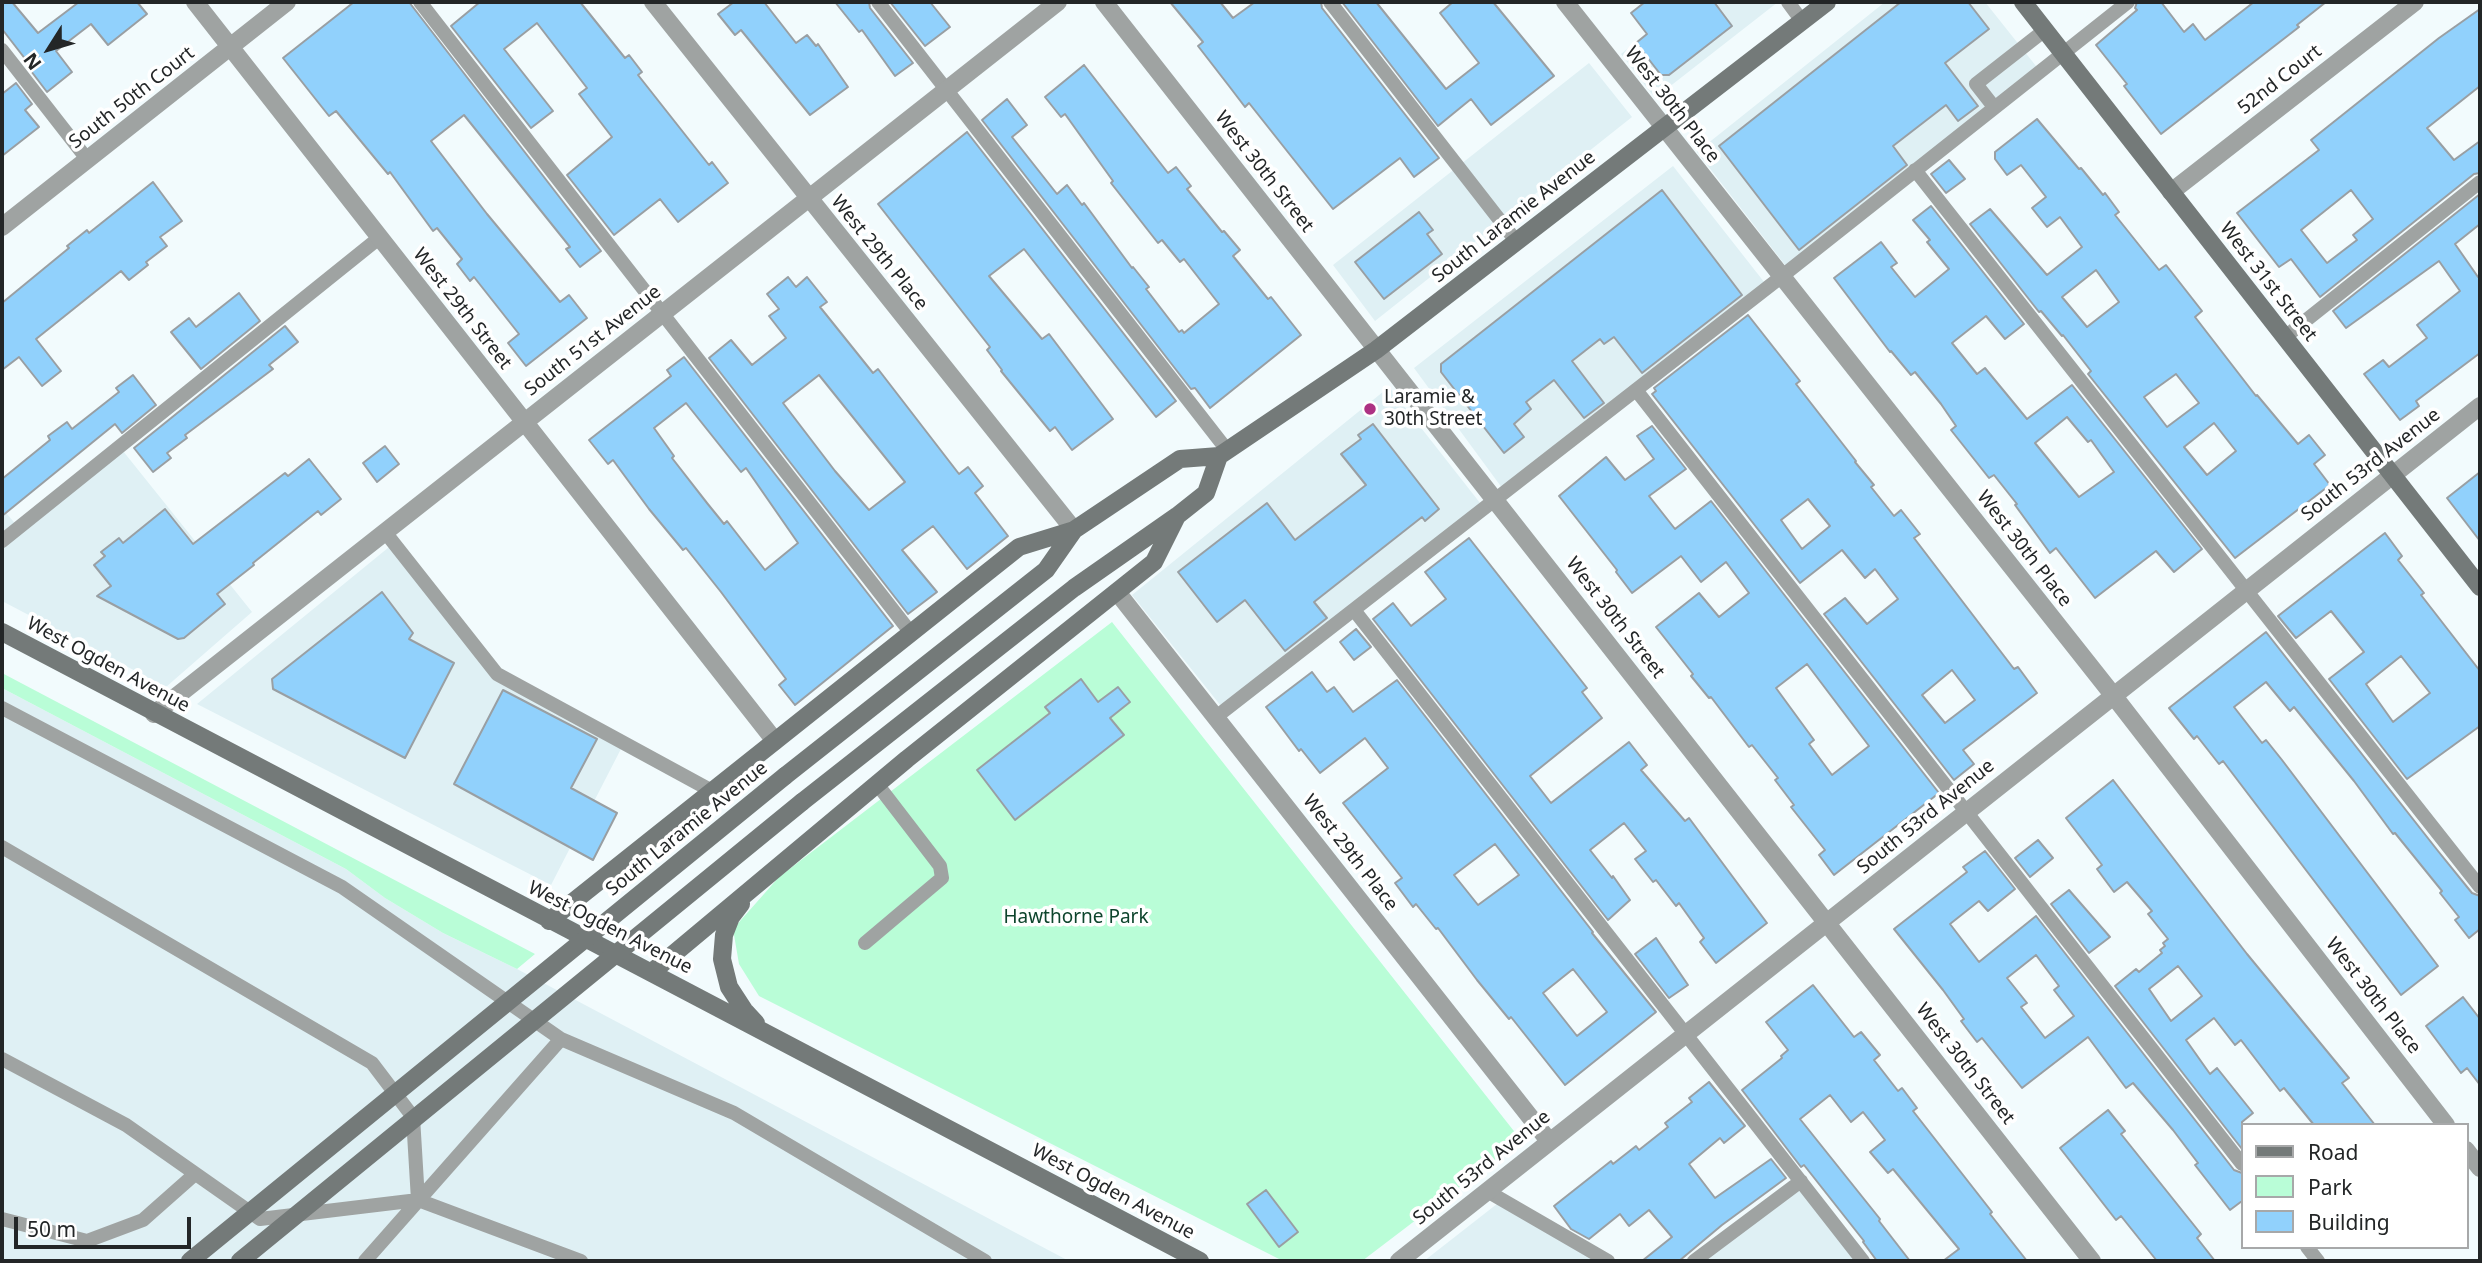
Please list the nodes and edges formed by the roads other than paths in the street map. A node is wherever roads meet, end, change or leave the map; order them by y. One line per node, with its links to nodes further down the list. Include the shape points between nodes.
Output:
1 (195, 2): 17 (street, West 29th Street)
2 (287, 2): 17 (street, South 50th Court)
3 (420, 2): 32 (lane)
4 (653, 2): 27 (street, West 29th Place)
5 (878, 2): 20 (lane)
6 (1058, 2): 20 (street, South 51st Avenue)
7 (1104, 2): 34 (street, West 30th Street)
8 (1330, 2): 30 (lane)
9 (1565, 2): 22 (street, West 30th Place)
10 (1788, 2): 15 (lane)
11 (1827, 2): 15 (main road, South Laramie Avenue)
12 (2023, 2): 16 (main road, West 31st Street)
13 (2128, 2): 19 (lane)
14 (2415, 2): 26 (street, 52nd Court)
15 (1802, 20): 22 (main road, South Laramie Avenue)
16 (2045, 30): 19 (main road, West 31st Street); 21 (lane, via 1976,84)
17 (230, 47): 23 (street, South 50th Court); 29 (street, West 29th Street)
18 (2, 50): 23 (lane)
19 (2063, 53): 21 (lane); 26 (main road, West 31st Street)
20 (947, 89): 27 (street, South 51st Avenue); 38 (lane)
21 (1994, 107): 24 (lane)
22 (1663, 128): 30 (main road, South Laramie Avenue); 31 (street, West 30th Place)
23 (88, 159): 28 (street, South 50th Court)
24 (1915, 170): 31 (lane); 46 (lane)
25 (2480, 182): 33 (lane)
26 (2171, 192): 33 (main road, West 31st Street)
27 (808, 198): 32 (street, South 51st Avenue); 42 (street, West 29th Place)
28 (2, 227)
29 (379, 238): 37 (street, West 29th Street); 44 (lane)
30 (1517, 241): 34 (main road, South Laramie Avenue)
31 (1781, 277): 35 (lane); 51 (street, West 30th Place)
32 (662, 313): 37 (street, South 51st Avenue); 50 (lane)
33 (2285, 337): 39 (main road, West 31st Street)
34 (1376, 350): 38 (main road, South Laramie Avenue); 40 (street, West 30th Street)
35 (1636, 390): 40 (lane); 58 (lane)
36 (2480, 405): 39 (street, South 53rd Avenue)
37 (523, 423): 43 (street, South 51st Avenue); 55 (street, West 29th Street)
38 (1223, 453): 41 (main road, via 1206,493); 42 (main road, South Laramie Avenue, via 1180,459)
39 (2392, 474): 45 (main road, West 31st Street); 46 (street, South 53rd Avenue)
40 (1495, 500): 48 (lane); 63 (street, West 30th Street)
41 (1177, 516): 47 (main road, via 1154,562); 81 (main road, bridge, via 1074,588 802,802)
42 (1074, 530): 50 (main road, via 1019,547); 80 (main road, South Laramie Avenue, bridge, via 1046,570 785,776)
43 (385, 532): 53 (street, South 51st Avenue); 57 (lane, via 497,674)
44 (2, 541)
45 (2480, 587)
46 (2246, 590): 51 (street, South 53rd Avenue); 60 (lane)
47 (1117, 592): 54 (street, West 29th Place); 56 (main road)
48 (1354, 610): 54 (lane); 67 (lane)
49 (2, 632): 53 (main road, West Ogden Avenue)
50 (911, 633): 55 (main road)
51 (2113, 695): 58 (street, South 53rd Avenue); 70 (street, West 30th Place)
52 (2, 708): 68 (lane, via 342,887)
53 (155, 714): 62 (main road, West Ogden Avenue)
54 (1216, 718): 71 (street, West 29th Place)
55 (775, 741): 57 (main road)
56 (877, 784): 61 (main road); 64 (lane, via 940,866 942,878)
57 (712, 791): 62 (main road)
58 (1966, 812): 63 (street, South 53rd Avenue); 73 (lane)
59 (2, 847): 78 (lane, via 372,1063 413,1117)
60 (2480, 887)
61 (752, 889): 65 (main road); 66 (main road, via 731,916 722,959 729,987)
62 (549, 921): 65 (main road, West Ogden Avenue)
63 (1827, 923): 67 (street, South 53rd Avenue); 90 (street, West 30th Street)
64 (865, 943)
65 (652, 972): 66 (main road, West Ogden Avenue)
66 (763, 1030): 85 (main road, West Ogden Avenue)
67 (1685, 1034): 71 (street, South 53rd Avenue); 76 (lane)
68 (561, 1039): 78 (lane); 84 (lane, via 734,1113)
69 (2, 1059): 75 (lane, via 126,1125)
70 (2444, 1123)
71 (1549, 1141): 77 (street, South 53rd Avenue)
72 (2468, 1153): 74 (street)
73 (2240, 1161)
74 (2480, 1168)
75 (195, 1174): 78 (lane, via 260,1219); 79 (lane, via 144,1220 87,1241)
76 (1801, 1181): 88 (lane); 89 (lane)
77 (1487, 1191): 86 (street, South 53rd Avenue); 87 (lane)
78 (418, 1200): 82 (lane); 83 (lane)
79 (2, 1219)
80 (190, 1261)
81 (240, 1261)
82 (365, 1261)
83 (581, 1261)
84 (985, 1261)
85 (1200, 1261)
86 (1399, 1261)
87 (1608, 1261)
88 (1693, 1261)
89 (1863, 1261)
90 (2092, 1261)

